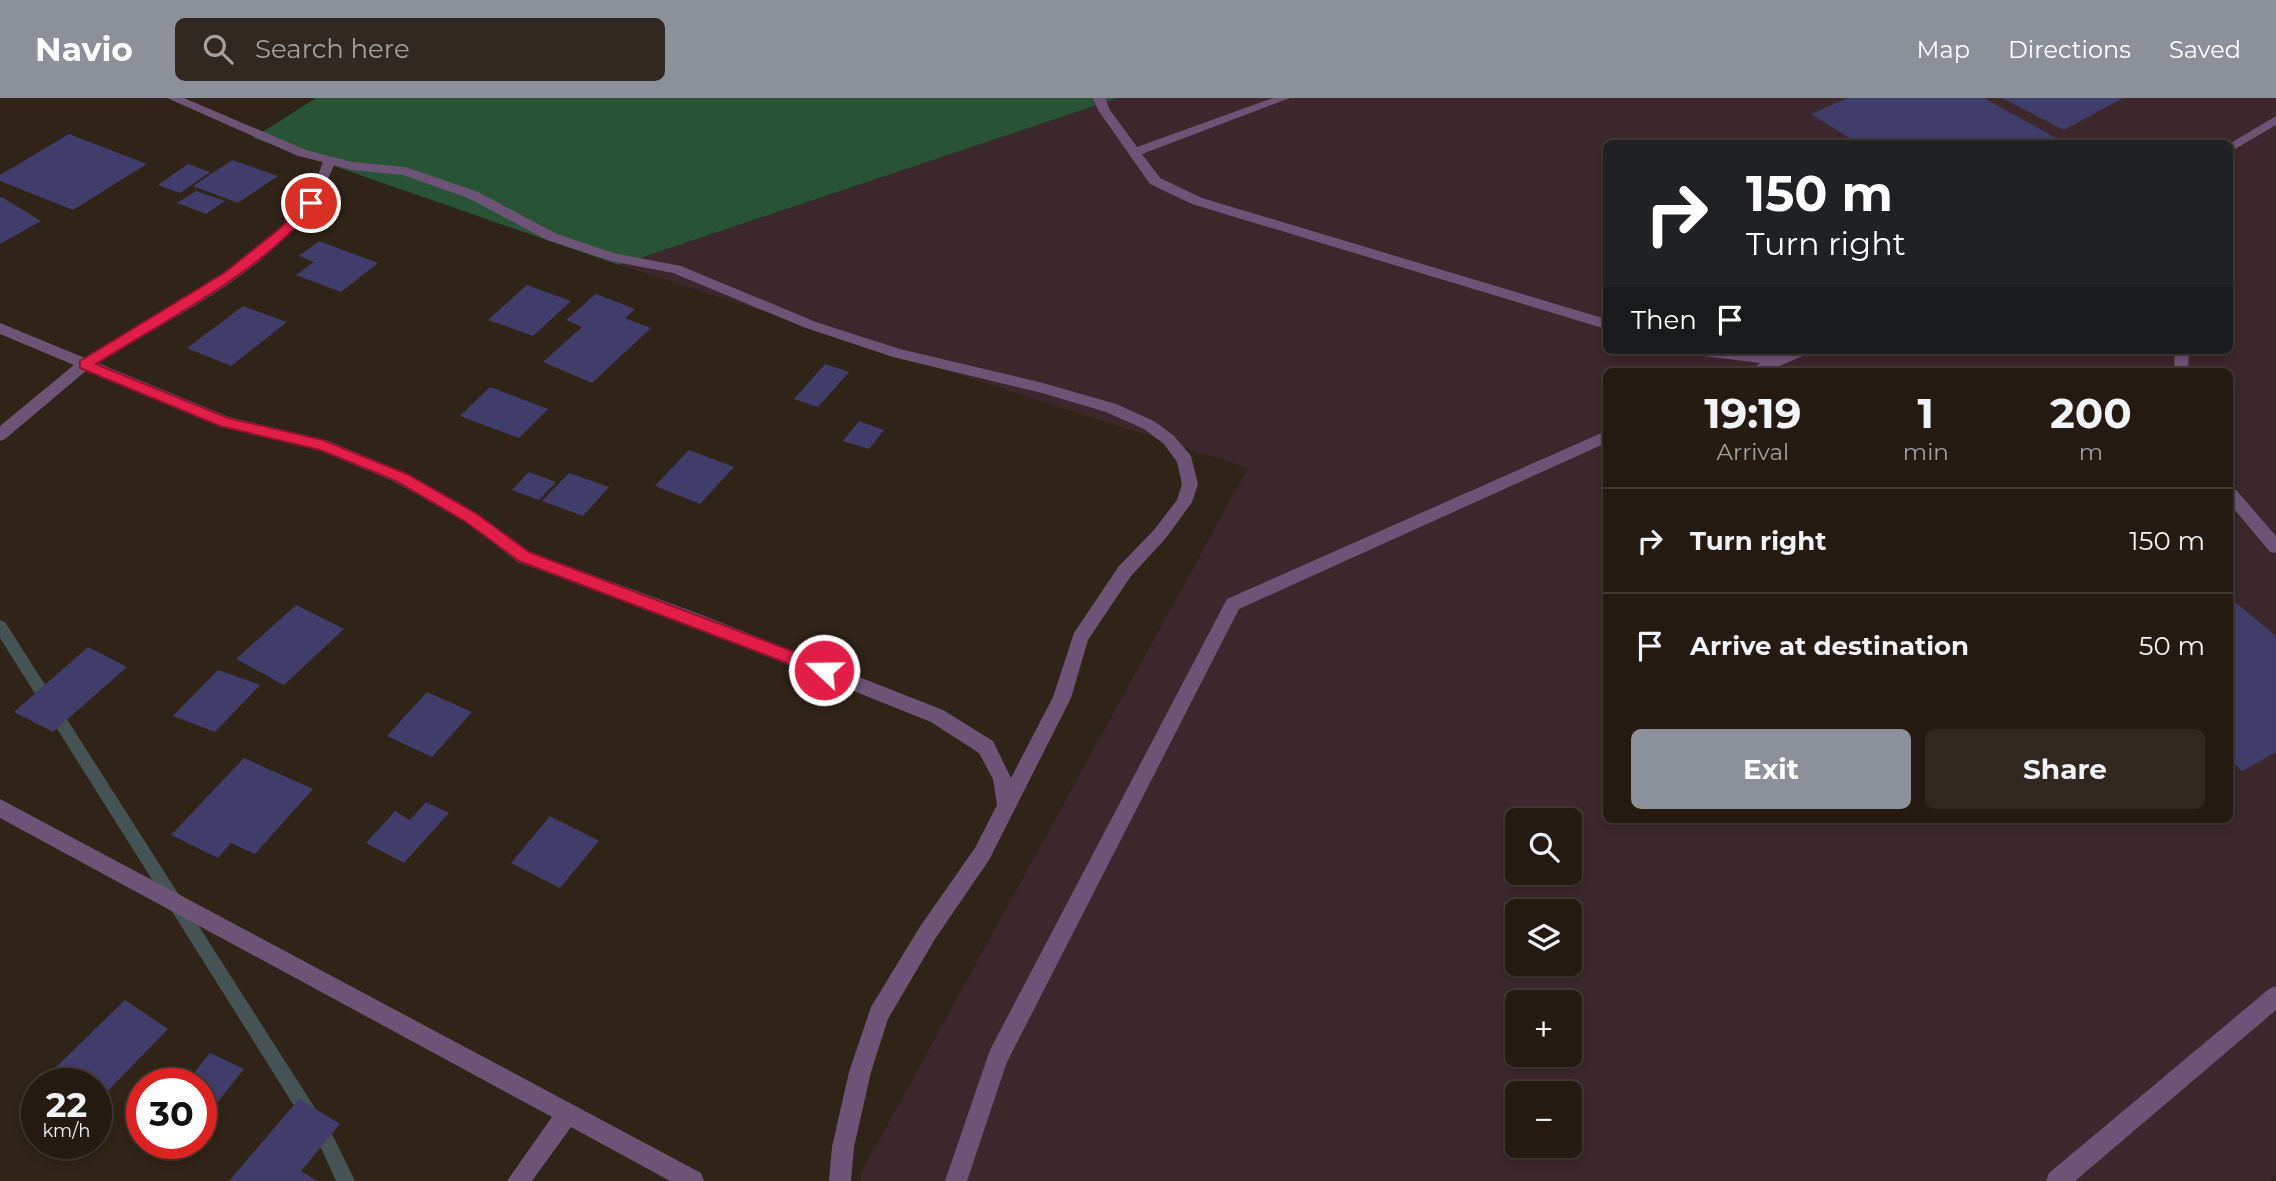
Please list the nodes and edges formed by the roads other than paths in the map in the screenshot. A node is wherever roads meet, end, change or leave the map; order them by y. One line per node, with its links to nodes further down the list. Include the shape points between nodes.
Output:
1 (173, 98): 7 (street, via 302,153)
2 (1099, 98): 6 (street)
3 (1284, 98): 6 (street)
4 (2276, 120): 5 (street)
5 (2233, 146)
6 (1134, 153): 8 (street, via 1155,181 1197,201)
7 (330, 160): 13 (street, via 311,203 283,233 228,276); 19 (street, via 405,171 473,195 552,237 611,257 676,269 811,325 898,353 1111,408 1169,440 1185,460 1189,484 1184,502 1125,571 1080,638 1062,698)
8 (1603, 323)
9 (0, 328): 13 (street)
10 (1730, 354): 12 (street)
11 (1794, 354): 12 (street)
12 (1781, 360): 14 (street)
13 (84, 365): 15 (street); 19 (street, via 225,422 334,450 401,478 472,518 524,556 937,716 986,747 1002,778)
14 (1762, 368)
15 (0, 435)
16 (1603, 439): 26 (street, via 1233,604 998,1058)
17 (2233, 497): 18 (street)
18 (2276, 547)
19 (1007, 806): 25 (street, via 982,854 879,1014 859,1072)
20 (0, 808): 22 (street)
21 (2276, 996): 27 (street)
22 (568, 1113): 23 (street); 24 (street)
23 (518, 1181)
24 (693, 1181)
25 (840, 1181)
26 (956, 1181)
27 (2057, 1181)

